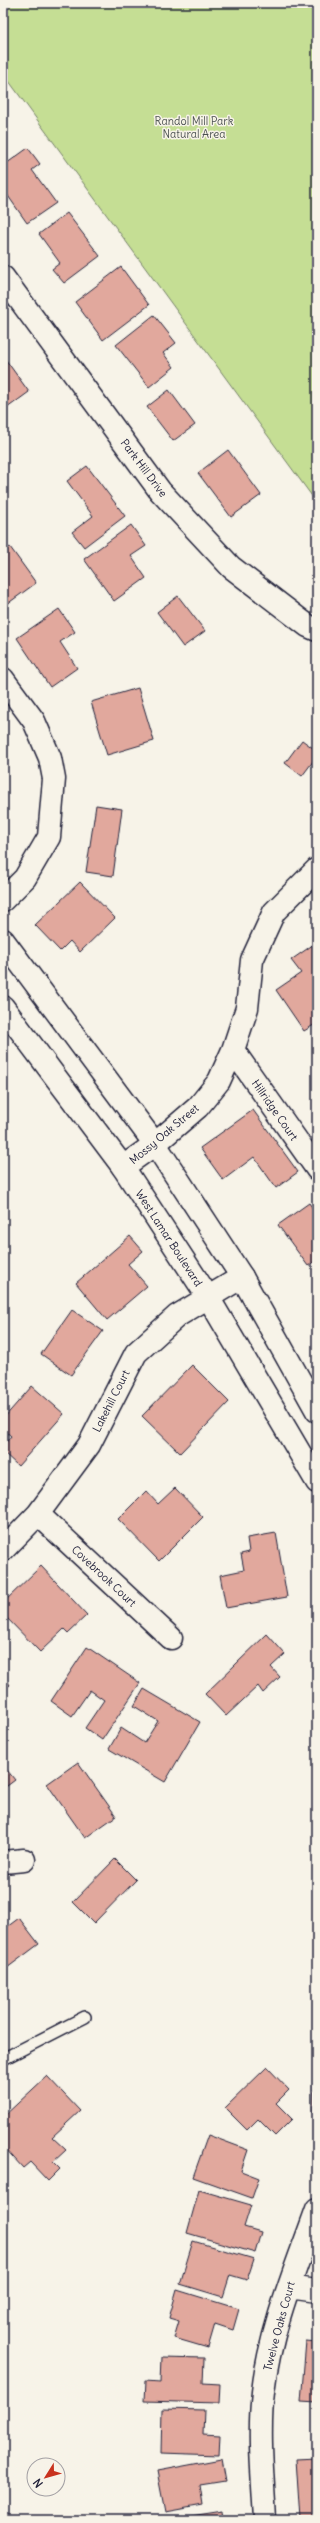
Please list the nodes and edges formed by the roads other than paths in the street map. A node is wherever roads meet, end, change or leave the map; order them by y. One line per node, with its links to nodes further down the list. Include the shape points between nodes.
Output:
1 (3, 277): 2 (street, Park Hill Drive, via 160,491 231,567 308,626)
2 (317, 630)
3 (3, 679): 5 (street, via 34,721 50,758 54,779 49,837 25,878)
4 (317, 869): 8 (street, Mossy Oak Street, via 274,912 252,960 247,1008)
5 (3, 900)
6 (3, 940): 9 (street)
7 (3, 1007): 10 (street, West Lamar Boulevard)
8 (233, 1050): 9 (street, Mossy Oak Street, via 219,1081 198,1107); 11 (street, Hillridge Court)
9 (155, 1144): 10 (street, Mossy Oak Street); 12 (street)
10 (123, 1167): 13 (street, West Lamar Boulevard)
11 (317, 1169)
12 (242, 1277): 13 (street, Lakehill Court); 14 (street)
13 (208, 1297): 15 (street, West Lamar Boulevard); 16 (street, Lakehill Court, via 177,1316 136,1353 89,1445)
14 (317, 1410)
15 (317, 1482)
16 (38, 1514): 17 (street, Lakehill Court); 18 (street, Covebrook Court)
17 (3, 1550)
18 (171, 1638)
19 (85, 2017): 20 (lane)
20 (3, 2060)
21 (317, 2209): 22 (street, Twelve Oaks Court)
22 (289, 2287): 23 (street); 24 (street, Twelve Oaks Court, via 271,2347 263,2391 260,2427)
23 (317, 2290)
24 (264, 2520)

